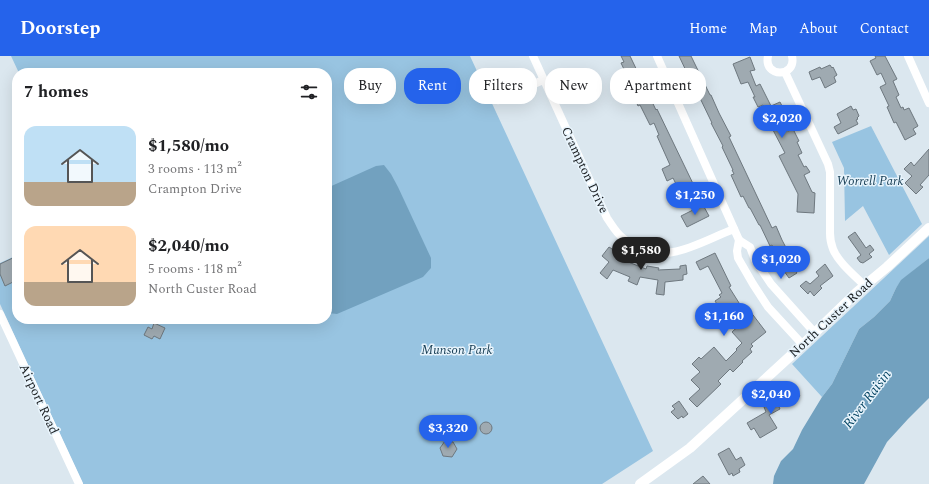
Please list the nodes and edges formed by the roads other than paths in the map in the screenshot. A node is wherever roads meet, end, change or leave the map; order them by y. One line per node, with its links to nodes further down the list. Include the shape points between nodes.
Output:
1 (533, 56): 7 (street, Crampton Drive)
2 (657, 56): 11 (street)
3 (768, 56): 6 (street, via 771,69 778,73)
4 (792, 56): 6 (street, via 793,62)
5 (908, 56): 9 (street)
6 (785, 72): 13 (street, via 828,164 831,179 830,233 833,249 840,261)
7 (543, 80): 8 (street); 11 (street, Crampton Drive, via 607,218 623,239 655,252 672,252)
8 (537, 83)
9 (929, 103)
10 (929, 228): 13 (street, North Custer Road)
11 (734, 229): 12 (street)
12 (739, 240): 15 (street, via 750,247 755,260 771,284); 16 (street, via 738,258 753,284 768,306)
13 (865, 286): 15 (street, North Custer Road)
14 (0, 314): 17 (street, Airport Road)
15 (815, 334): 16 (street, North Custer Road)
16 (803, 345): 18 (street, North Custer Road, via 690,448)
17 (79, 484)
18 (640, 484)

